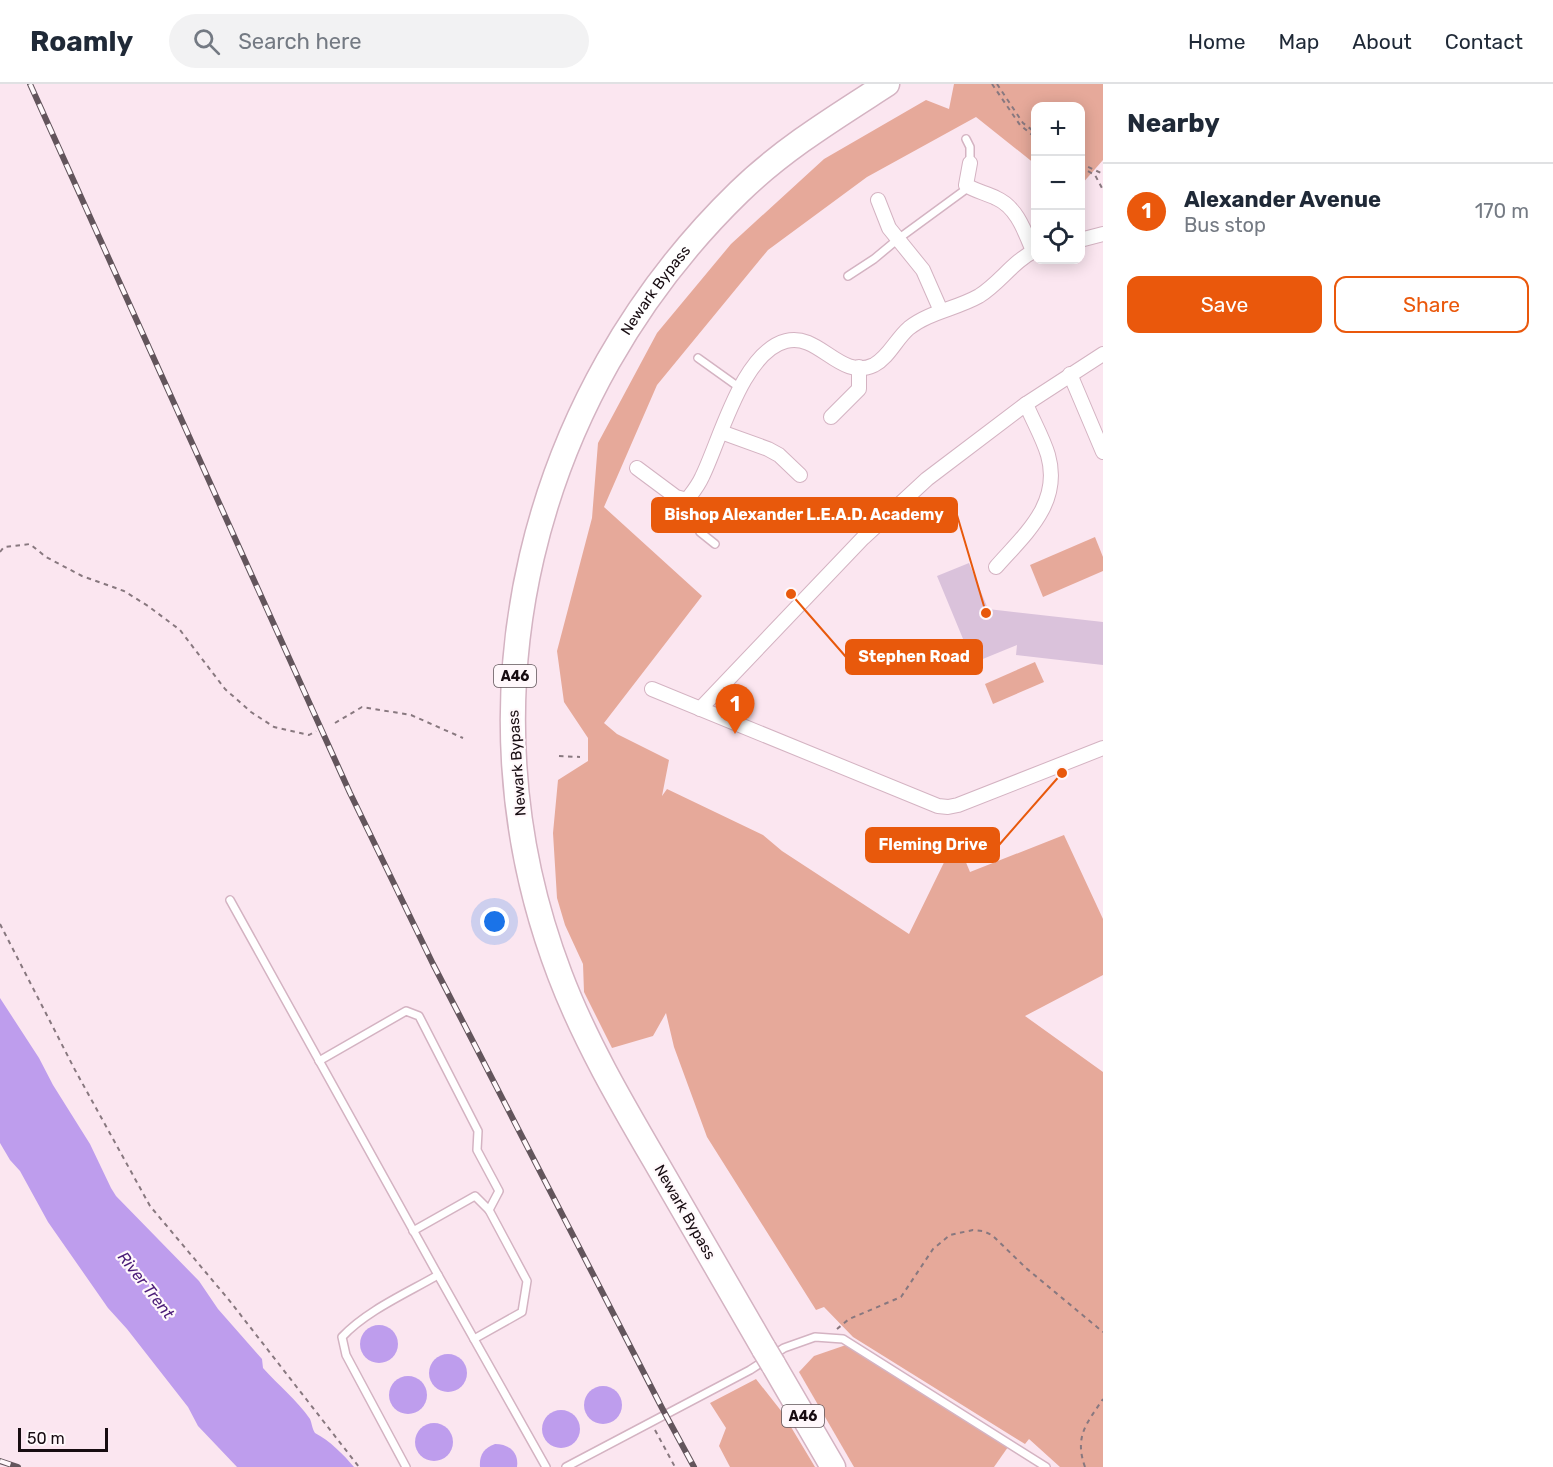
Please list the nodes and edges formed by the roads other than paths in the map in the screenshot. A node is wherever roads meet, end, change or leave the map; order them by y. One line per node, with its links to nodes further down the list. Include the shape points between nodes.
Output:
1 (887, 84): 39 (highway, Newark Bypass / A46, via 822,125 740,190 656,285 621,337 570,436 553,479 528,575 513,703 517,796 526,854 560,975 634,1124)
2 (966, 139): 3 (lane)
3 (970, 163): 4 (street)
4 (968, 186): 7 (lane); 9 (street, via 999,199 1021,222)
5 (878, 200): 7 (street)
6 (1103, 234): 8 (street)
7 (897, 239): 11 (lane); 12 (street, via 923,270)
8 (1085, 239)
9 (1031, 244)
10 (1031, 252): 12 (street, via 987,290 957,307)
11 (848, 276)
12 (941, 311): 15 (street, via 907,330 874,365)
13 (1103, 354): 16 (street)
14 (699, 358): 17 (lane)
15 (859, 367): 17 (street, via 845,365 806,341 794,339 769,350); 19 (street, via 859,389)
16 (1070, 374): 18 (street); 21 (street)
17 (740, 388): 20 (street)
18 (1026, 404): 26 (street, via 1048,455 1047,496 1035,524); 28 (street, via 927,478 895,507)
19 (831, 417)
20 (721, 432): 23 (street, via 768,449); 24 (street, via 703,476)
21 (1103, 452)
22 (637, 468): 24 (street, via 676,498)
23 (800, 475)
24 (687, 501): 25 (lane, via 700,532)
25 (715, 544)
26 (996, 567)
27 (652, 689): 28 (street)
28 (700, 709): 29 (street, via 927,802 948,807)
29 (1103, 748)
30 (230, 900): 31 (lane)
31 (319, 1061): 32 (lane, via 406,1011 420,1016 478,1131 477,1150 499,1191); 33 (lane)
32 (489, 1210): 33 (lane, via 475,1196); 35 (lane, via 527,1281 522,1312)
33 (413, 1231): 34 (lane)
34 (438, 1275): 35 (lane); 36 (lane, via 366,1317 342,1337 346,1355)
35 (474, 1339): 37 (lane)
36 (406, 1467)
37 (546, 1467)
38 (566, 1467): 40 (lane, via 750,1370 784,1348 815,1337 843,1339)
39 (834, 1467)
40 (1046, 1467)

